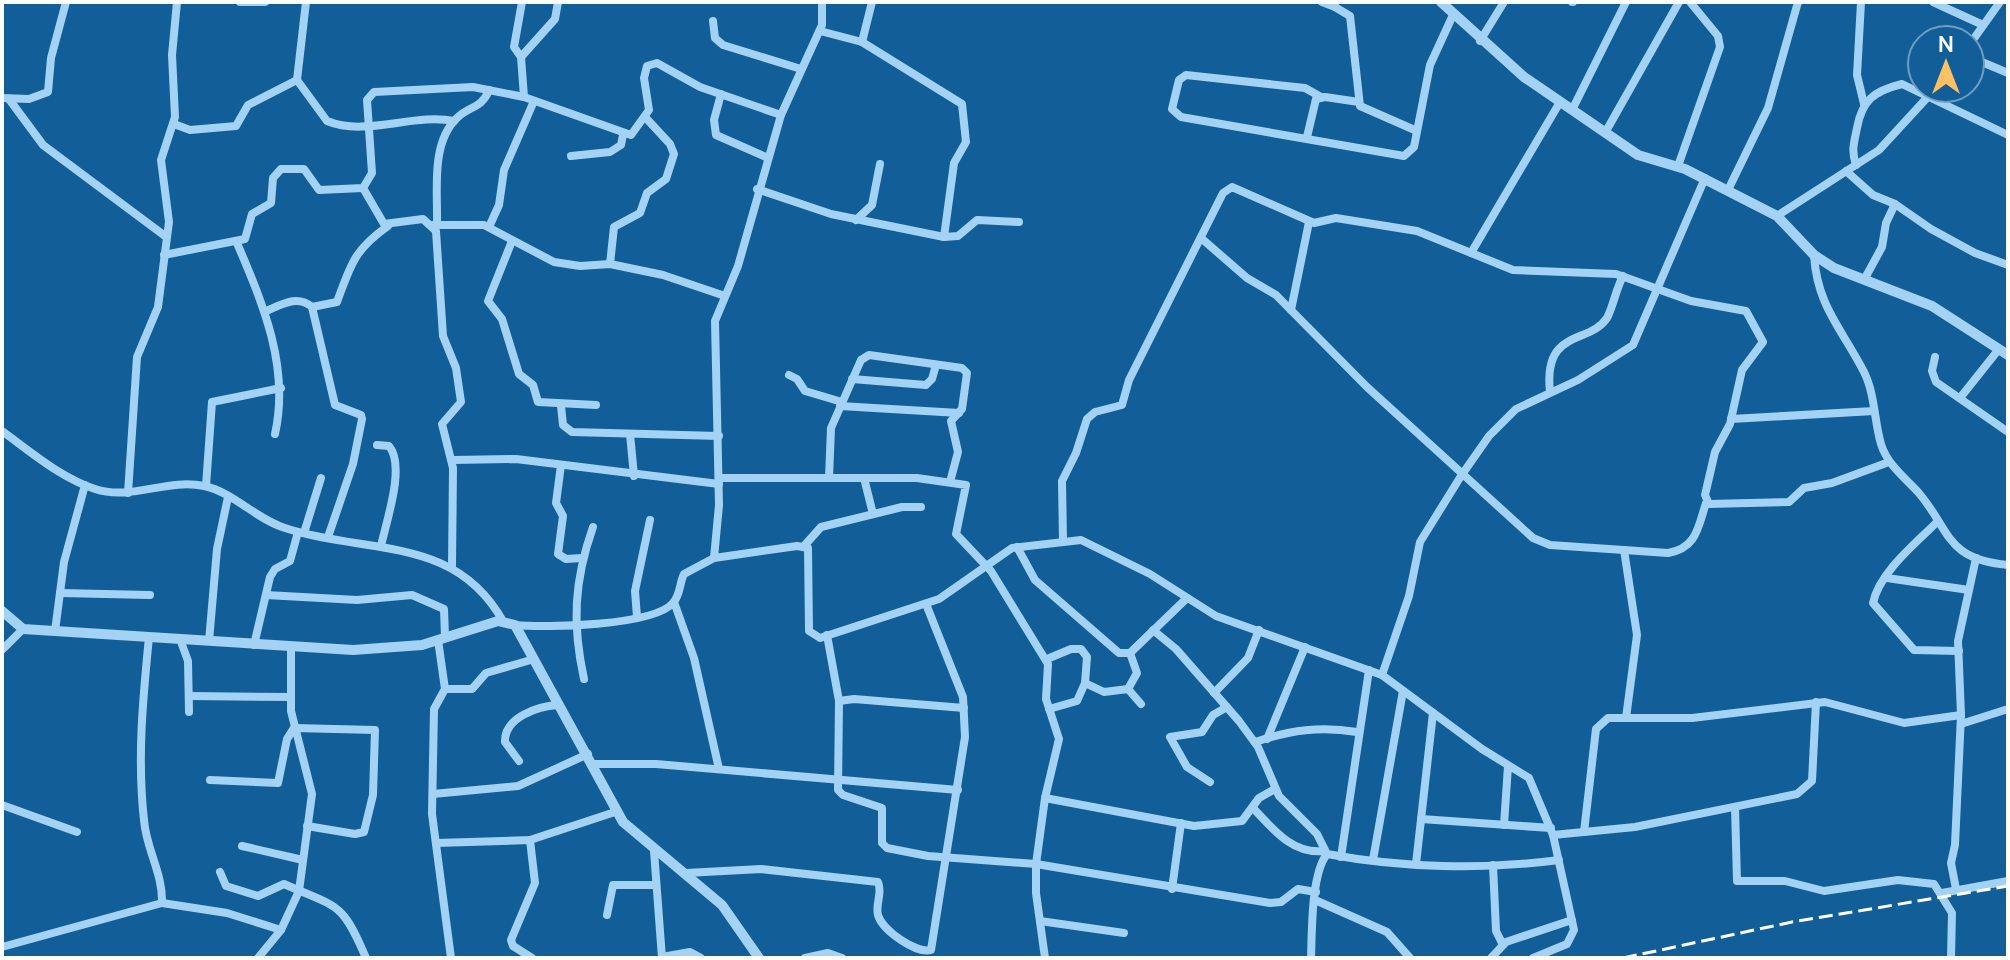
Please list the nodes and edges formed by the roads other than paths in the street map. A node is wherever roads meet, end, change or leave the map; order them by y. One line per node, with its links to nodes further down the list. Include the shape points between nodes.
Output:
1 (66, 2): 38 (street, via 48,92 29,99)
2 (177, 2): 49 (street)
3 (240, 2): 4 (street)
4 (265, 2)
5 (306, 2): 32 (street)
6 (522, 2): 28 (street, via 514,47)
7 (558, 2): 28 (street, via 555,19)
8 (822, 2): 25 (street)
9 (872, 2): 27 (street)
10 (1322, 2): 20 (street)
11 (1441, 2): 21 (street)
12 (1504, 2): 26 (street)
13 (1626, 2): 45 (street)
14 (1679, 2): 52 (street)
15 (1690, 2): 60 (street, via 1718,36 1720,47)
16 (1798, 2): 65 (street, via 1768,108)
17 (1861, 2): 42 (street, via 1857,75)
18 (1933, 2): 23 (street)
19 (2000, 2): 24 (street)
20 (1335, 4): 40 (street, via 1350,16)
21 (1453, 15): 26 (street); 51 (street, via 1430,65)
22 (713, 21): 30 (street, via 715,38 723,45)
23 (1981, 24)
24 (1984, 24)
25 (820, 31): 27 (street); 30 (street)
26 (1480, 41): 41 (street)
27 (862, 42): 75 (street, via 962,104 966,142 954,163)
28 (521, 57): 36 (street)
29 (1986, 64): 31 (street)
30 (801, 69): 46 (street)
31 (2008, 73)
32 (297, 80): 49 (street, via 253,101 236,126 190,130); 50 (street, via 327,121)
33 (1906, 86): 42 (street)
34 (489, 90): 36 (street); 48 (street, via 484,103); 50 (street, via 374,92 367,100)
35 (721, 94): 46 (street); 47 (street, via 651,64 644,72 651,103); 57 (street, via 716,135)
36 (524, 97): 39 (street)
37 (1321, 97): 40 (street); 55 (street, via 1314,103); 55 (street, via 1305,88 1193,75 1179,80 1172,105 1175,116)
38 (6, 98): 74 (street, via 43,145)
39 (534, 101): 53 (street); 73 (street, via 504,170 499,205)
40 (1359, 102): 51 (street)
41 (1560, 102): 45 (street); 79 (street)
42 (1864, 104): 59 (street, via 1851,147)
43 (1922, 104): 59 (street, via 1879,150)
44 (1944, 104): 54 (street)
45 (1572, 110): 52 (street)
46 (781, 115): 57 (street)
47 (646, 118): 53 (street, via 635,132); 82 (street, via 674,154 666,179 647,193 640,213 614,227)
48 (454, 121): 50 (street, via 430,117); 71 (street, via 439,155)
49 (174, 124): 74 (street, via 162,154 169,209)
50 (369, 124): 63 (street, via 372,173)
51 (1417, 131): 55 (street, via 1413,151 1404,156)
52 (1605, 133): 60 (street, via 1645,158)
53 (623, 135): 56 (street, via 617,149)
54 (2008, 135)
55 (1307, 137)
56 (571, 156)
57 (768, 158): 64 (street)
58 (880, 164): 68 (street, via 872,205)
59 (1856, 165): 61 (street)
60 (1678, 166): 62 (street)
61 (1846, 171): 66 (street, via 1873,195); 67 (street)
62 (1705, 178): 65 (street); 86 (street)
63 (363, 188): 72 (street); 78 (street, via 319,190 304,169 281,169 273,178 271,203 252,214 248,234)
64 (757, 189): 68 (street); 87 (street)
65 (1728, 190): 67 (street)
66 (1895, 204): 83 (street, via 1939,234); 85 (street, via 1882,247)
67 (1777, 216): 81 (street)
68 (856, 220): 75 (street)
69 (1019, 222): 75 (street, via 977,220 958,236)
70 (1309, 222): 76 (street, via 1232,187 1223,193); 79 (street, via 1336,218 1417,231); 89 (street)
71 (435, 225): 72 (street, via 418,218); 73 (street); 111 (street, via 443,336 456,368 461,402 442,424)
72 (388, 226): 88 (street, via 360,247 337,302)
73 (489, 227): 77 (street)
74 (165, 236): 80 (street)
75 (944, 237)
76 (1201, 238): 89 (street); 133 (street, via 1129,380 1122,405 1087,419 1060,487)
77 (512, 241): 82 (street, via 554,262); 101 (street, via 488,301 502,319 519,374 533,385 538,402)
78 (237, 243): 80 (street); 90 (street)
79 (1471, 253): 84 (street, via 1513,270)
80 (164, 255): 123 (street, via 158,307 137,357)
81 (1814, 255): 85 (street); 102 (street, via 1818,290 1864,373)
82 (610, 264): 87 (street)
83 (2008, 265)
84 (1623, 276): 86 (street); 97 (street, via 1608,317 1565,342 1549,371)
85 (1864, 280): 91 (street, via 1932,306)
86 (1657, 289): 97 (street, via 1626,352); 104 (street, via 1691,301 1742,308 1762,337 1761,347 1742,370)
87 (725, 296): 109 (street, via 714,328)
88 (312, 307): 90 (street, via 293,301); 132 (street, via 335,405 362,419)
89 (1291, 310): 115 (street)
90 (266, 311): 96 (street)
91 (2003, 352): 98 (street)
92 (1935, 357): 98 (street, via 1936,382)
93 (936, 365): 95 (street, via 926,385); 95 (street, via 869,355); 103 (street, via 967,373)
94 (789, 375): 99 (street, via 805,391)
95 (852, 379): 99 (street)
96 (281, 388): 107 (street); 122 (street, via 212,402)
97 (1550, 392): 115 (street, via 1516,409)
98 (1960, 398): 106 (street)
99 (841, 404): 103 (street); 117 (street, via 831,428)
100 (596, 405): 101 (street)
101 (561, 406): 108 (street, via 563,425 572,432)
102 (1874, 411): 104 (street); 112 (street)
103 (959, 413): 120 (street, via 951,421 958,452)
104 (1731, 419): 125 (street, via 1713,459)
105 (2, 431): 121 (street)
106 (2008, 432)
107 (275, 434)
108 (630, 434): 109 (street); 114 (street)
109 (719, 436): 119 (street)
110 (377, 445): 134 (street, via 389,446 397,468)
111 (452, 460): 113 (street, via 505,458); 143 (street)
112 (1889, 462): 125 (street, via 1804,488 1789,502); 129 (street, via 1919,494)
113 (561, 465): 114 (street); 138 (street, via 558,554)
114 (634, 476): 119 (street)
115 (1461, 476): 137 (street, via 1542,543); 174 (street, via 1420,542 1409,596)
116 (321, 478): 131 (street)
117 (829, 478): 118 (street); 119 (street)
118 (864, 478): 120 (street); 127 (street)
119 (719, 481): 139 (street)
120 (950, 482): 141 (street, via 967,489 956,534)
121 (85, 485): 123 (street); 146 (street, via 69,536)
122 (206, 486): 123 (street); 124 (street)
123 (128, 493)
124 (228, 497): 131 (street, via 268,522); 164 (street, via 217,549)
125 (1706, 503): 137 (street, via 1695,537 1682,551)
126 (921, 507): 127 (street)
127 (873, 514): 135 (street, via 821,527)
128 (650, 520): 153 (street, via 635,591)
129 (1936, 523): 140 (street, via 1950,542); 144 (street)
130 (593, 527): 138 (street)
131 (301, 532): 132 (street); 148 (street, via 290,561 272,572)
132 (328, 537): 134 (street)
133 (1063, 541): 136 (street); 149 (street, via 1086,543)
134 (381, 546): 143 (street)
135 (804, 546): 139 (street); 160 (street, via 810,553 809,631 815,638)
136 (1017, 547): 141 (street); 170 (street, via 1035,580 1054,600 1114,650)
137 (1624, 550): 193 (street, via 1637,635)
138 (582, 558): 155 (street)
139 (714, 558): 150 (street, via 684,574)
140 (1976, 558): 142 (street); 145 (street)
141 (986, 565): 151 (street); 172 (street)
142 (2008, 565)
143 (452, 566): 154 (street, via 490,597)
144 (1887, 578): 145 (street); 169 (street, via 1873,603 1909,646 1919,652)
145 (1969, 590): 169 (street)
146 (60, 593): 147 (street); 159 (street)
147 (150, 595)
148 (266, 595): 163 (street, via 350,600 417,596 444,609); 165 (street)
149 (1187, 598): 157 (street); 158 (street, via 1216,616)
150 (674, 602): 153 (street); 203 (street, via 694,658)
151 (926, 604): 160 (street); 188 (street)
152 (2, 611): 156 (street)
153 (637, 617): 155 (street)
154 (510, 624): 155 (street); 163 (street, via 491,623); 171 (street)
155 (574, 626): 175 (street)
156 (23, 629): 159 (street); 168 (street)
157 (1153, 630): 170 (street); 180 (street)
158 (1259, 630): 166 (street); 180 (street, via 1248,658)
159 (55, 631): 161 (street)
160 (827, 635): 183 (street)
161 (149, 637): 162 (street); 244 (street, via 141,791 144,826 161,875)
162 (180, 639): 164 (street); 181 (street, via 188,661)
163 (442, 639): 167 (street, via 353,650); 177 (street)
164 (209, 641): 165 (street)
165 (254, 645): 167 (street)
166 (1305, 647): 173 (street); 197 (street)
167 (291, 648): 182 (street)
168 (2, 650)
169 (1959, 651): 194 (street)
170 (1130, 653): 178 (street, via 1137,673)
171 (534, 659): 177 (street, via 486,673 472,689); 186 (street)
172 (1047, 659): 176 (street, via 1081,649 1087,657); 189 (street)
173 (1369, 670): 174 (street); 196 (street)
174 (1382, 675): 179 (street)
175 (584, 679)
176 (1085, 683): 178 (street, via 1104,692); 189 (street, via 1077,701)
177 (445, 689): 209 (street, via 434,709)
178 (1128, 689): 185 (street)
179 (1403, 691): 192 (street); 230 (street)
180 (1214, 693): 187 (street)
181 (189, 696): 182 (street); 191 (street)
182 (291, 697): 195 (street)
183 (839, 701): 188 (street); 204 (street)
184 (1816, 702): 193 (street, via 1692,718); 194 (street, via 1904,723); 212 (street, via 1814,771 1808,788)
185 (1141, 704)
186 (558, 705): 199 (street); 200 (street, via 535,707 507,730 505,742)
187 (1227, 707): 198 (street); 206 (street, via 1213,715 1202,732 1170,737 1187,767)
188 (964, 708): 208 (street)
189 (1049, 709): 210 (street, via 1059,739)
190 (2008, 709): 194 (street)
191 (189, 712)
192 (1433, 713): 202 (street); 215 (street)
193 (1626, 718): 221 (street, via 1608,718 1596,729)
194 (1961, 719): 240 (street, via 1951,863)
195 (294, 728): 205 (street, via 278,783); 218 (street, via 312,787); 218 (street, via 376,733 373,795 364,832)
196 (1357, 732): 197 (street, via 1307,729); 228 (street)
197 (1267, 739): 198 (street)
198 (1255, 742): 207 (street)
199 (588, 754): 201 (street); 209 (street, via 518,786)
200 (519, 761)
201 (594, 764): 203 (street); 214 (street)
202 (1508, 766): 217 (street); 220 (street, via 1532,781)
203 (719, 769): 204 (street)
204 (839, 778): 208 (street); 227 (street, via 840,793 882,808 882,843 887,848)
205 (210, 780)
206 (1210, 782)
207 (1275, 789): 213 (street); 226 (street, via 1317,834)
208 (958, 790): 227 (street)
209 (433, 794): 223 (street)
210 (1045, 798): 216 (street); 232 (street)
211 (2, 805): 219 (street)
212 (1735, 807): 221 (street); 242 (street, via 1735,874 1742,883 1785,881 1824,891 1904,880 1934,884)
213 (1253, 808): 216 (street, via 1237,823); 226 (street, via 1283,839)
214 (615, 812): 222 (street); 225 (street)
215 (1421, 819): 217 (street); 233 (street)
216 (1181, 823): 239 (street)
217 (1504, 825): 220 (street)
218 (307, 826): 229 (street)
219 (77, 832)
220 (1552, 832): 221 (street); 231 (street)
221 (1584, 832)
222 (530, 840): 223 (street); 255 (street, via 535,883 511,940)
223 (436, 843): 254 (street)
224 (242, 846): 229 (street)
225 (654, 851): 236 (street); 238 (street)
226 (1325, 853): 228 (street); 243 (street)
227 (948, 856): 232 (street); 236 (street, via 934,944 924,952 878,917 878,882 761,869)
228 (1341, 857): 230 (street)
229 (303, 860): 241 (street)
230 (1373, 860): 233 (street)
231 (1559, 860): 234 (street); 246 (street)
232 (1036, 864): 239 (street); 247 (street)
233 (1416, 864): 234 (street)
234 (1493, 865): 250 (street, via 1496,931)
235 (220, 872): 241 (street, via 226,886 253,896 281,884)
236 (686, 873): 258 (street, via 727,911)
237 (2008, 881): 240 (street)
238 (656, 885): 245 (street, via 613,885); 256 (street)
239 (1172, 889): 243 (street, via 1270,903 1281,902 1298,889)
240 (1956, 889): 242 (street)
241 (299, 891): 248 (street); 253 (street, via 344,913)
242 (1942, 893): 266 (street, via 1952,913)
243 (1316, 896): 262 (street); 263 (street, via 1387,932)
244 (162, 903): 248 (street, via 227,913); 251 (street)
245 (607, 915)
246 (1572, 920): 250 (street); 265 (street, via 1572,940)
247 (1040, 921): 249 (street); 261 (street)
248 (281, 930): 252 (street)
249 (1124, 933)
250 (1503, 945): 264 (street)
251 (2, 947)
252 (258, 958)
253 (366, 958)
254 (451, 958)
255 (532, 958)
256 (662, 958): 257 (street, via 690,952)
257 (701, 958)
258 (759, 958)
259 (805, 958): 260 (street, via 828,953)
260 (842, 958)
261 (1045, 958)
262 (1311, 958)
263 (1410, 958)
264 (1491, 958)
265 (1533, 958)
266 (1951, 958)

